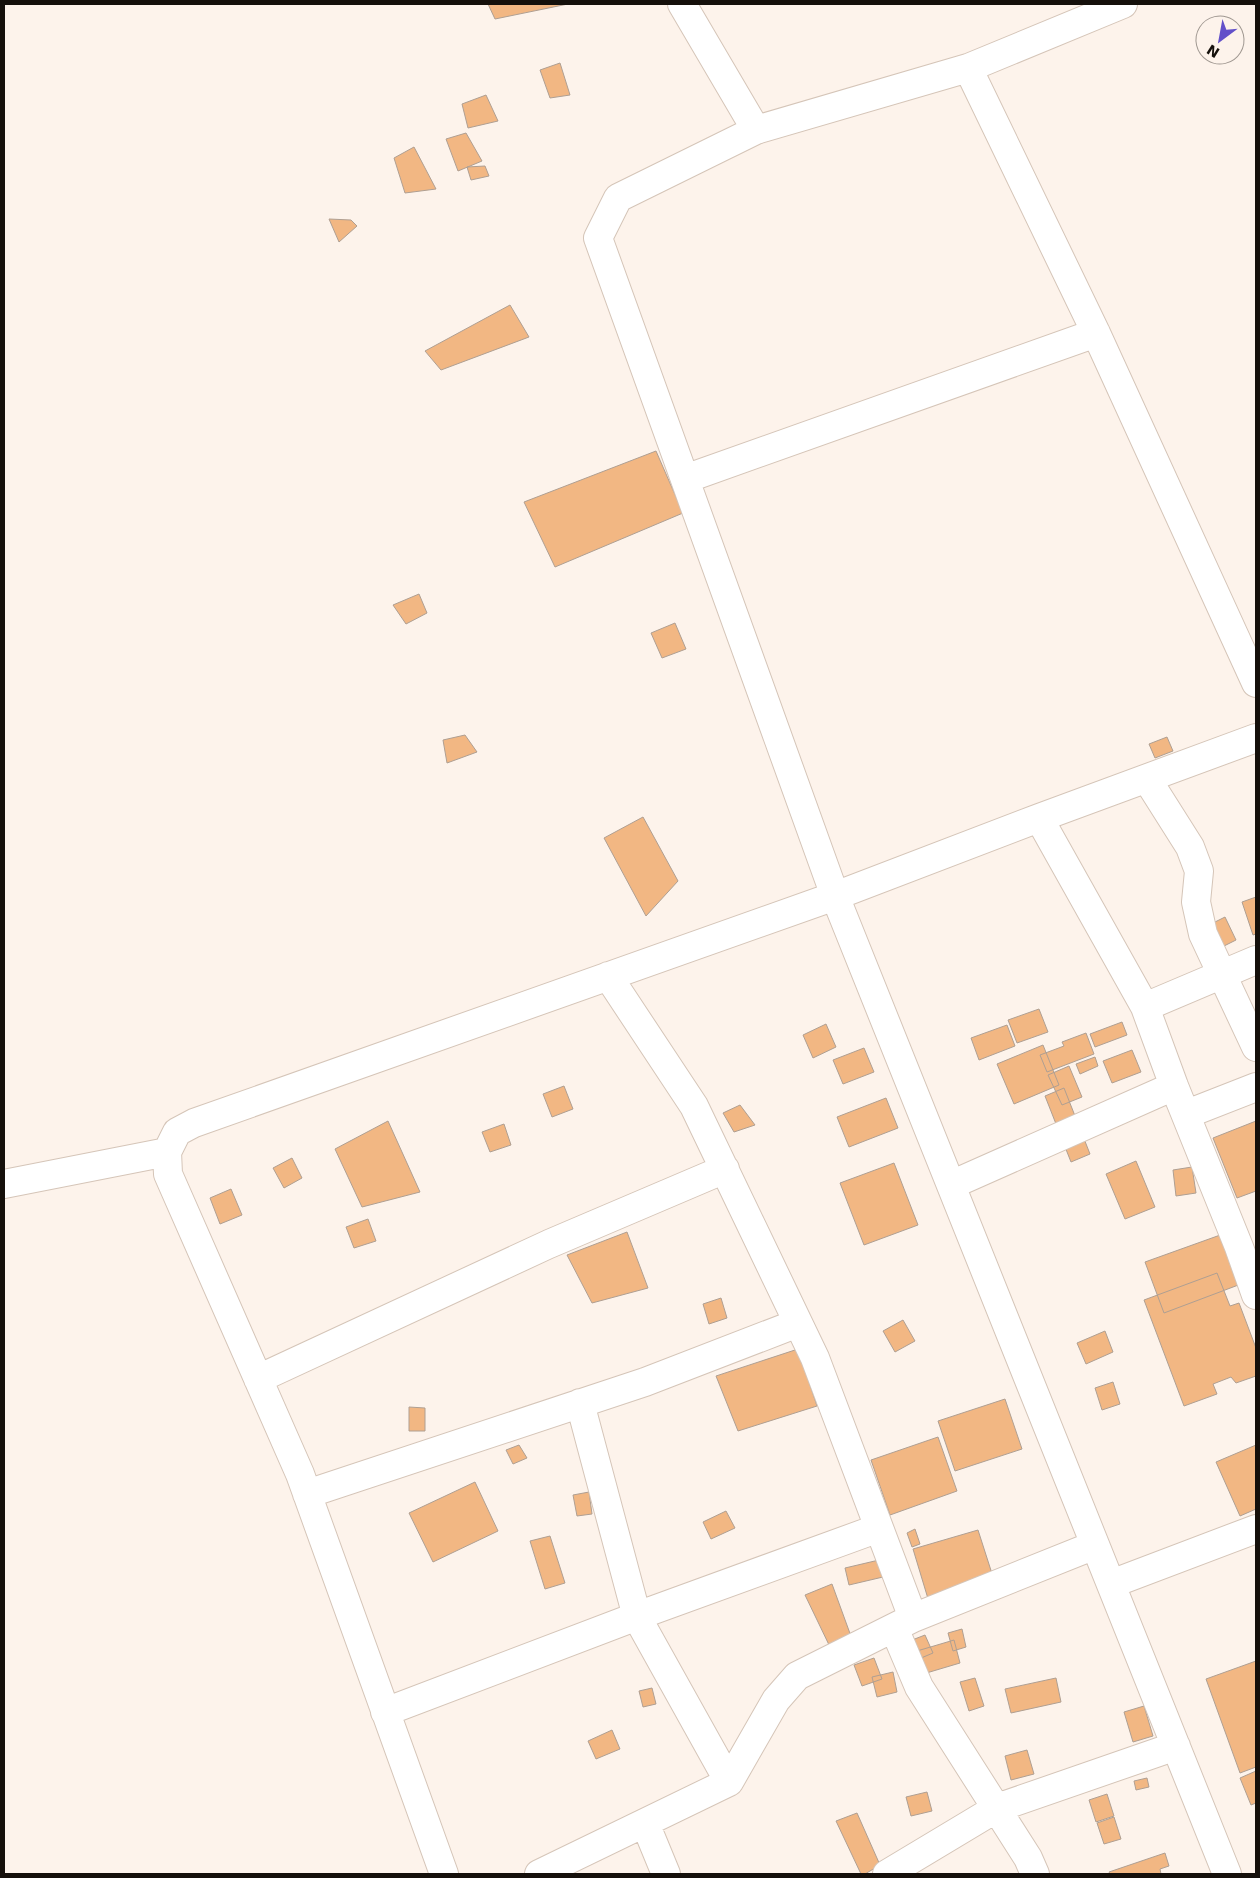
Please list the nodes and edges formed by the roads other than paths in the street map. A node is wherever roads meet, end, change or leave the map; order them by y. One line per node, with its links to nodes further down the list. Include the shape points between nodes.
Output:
1 (682, 4): 4 (street)
2 (1122, 4): 3 (street)
3 (968, 68): 4 (street); 5 (street)
4 (756, 130): 6 (street, via 618,198 598,238)
5 (1096, 333): 6 (street); 7 (street)
6 (685, 479): 11 (street)
7 (1256, 683)
8 (1256, 738): 9 (street)
9 (1147, 779): 10 (street); 13 (street, via 1190,847 1199,871 1196,902 1203,934)
10 (1039, 818): 11 (street); 15 (street)
11 (835, 896): 14 (street); 23 (street)
12 (1256, 960): 13 (street)
13 (1222, 974): 15 (street); 16 (street)
14 (608, 976): 20 (street, via 194,1123 177,1132); 21 (street, via 694,1106)
15 (1145, 1007): 17 (street)
16 (1256, 1047)
17 (1174, 1086): 19 (street); 23 (street)
18 (1256, 1087): 19 (street)
19 (1187, 1114): 24 (street)
20 (167, 1152): 22 (street); 26 (street, via 168,1174)
21 (725, 1169): 25 (street); 26 (street, via 549,1244)
22 (4, 1184)
23 (951, 1185): 31 (street)
24 (1256, 1295)
25 (798, 1323): 27 (street); 29 (street, via 815,1358)
26 (258, 1379): 28 (street)
27 (580, 1404): 28 (street); 33 (street)
28 (307, 1494): 35 (street)
29 (879, 1528): 33 (street); 34 (street)
30 (1256, 1529): 32 (street)
31 (1095, 1545): 32 (street); 34 (street)
32 (1111, 1584): 36 (street)
33 (637, 1617): 35 (street); 37 (street)
34 (903, 1623): 37 (street, via 797,1676 776,1700); 38 (street, via 919,1688)
35 (386, 1712): 40 (street)
36 (1176, 1746): 38 (street); 45 (street)
37 (729, 1782): 39 (street)
38 (997, 1808): 43 (street); 44 (street)
39 (645, 1823): 41 (street); 42 (street)
40 (444, 1874)
41 (539, 1874)
42 (666, 1874)
43 (887, 1874)
44 (1035, 1874)
45 (1227, 1874)

